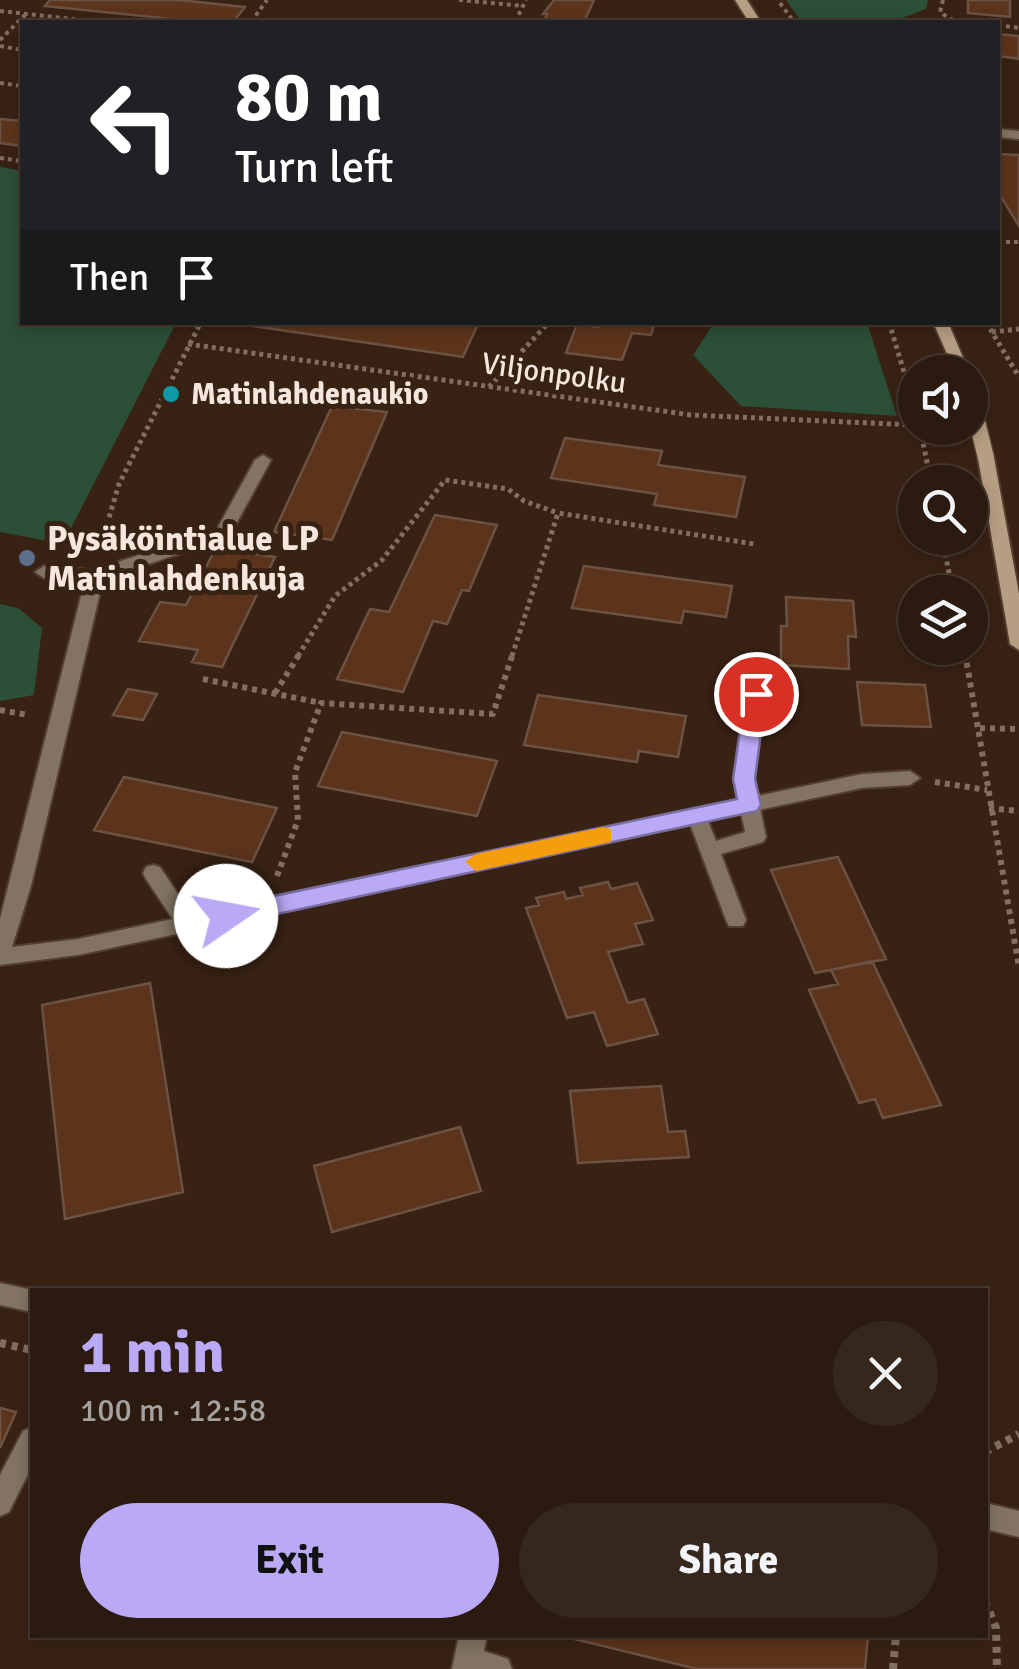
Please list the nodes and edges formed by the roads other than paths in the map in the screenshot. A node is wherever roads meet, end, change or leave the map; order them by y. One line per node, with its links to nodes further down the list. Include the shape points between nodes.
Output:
1 (941, 325): 2 (main road)
2 (955, 355)
3 (983, 445): 7 (main road, bridge)
4 (263, 460): 6 (street, via 223,533)
5 (44, 572): 6 (street)
6 (95, 576): 16 (street)
7 (1019, 644)
8 (756, 694): 10 (street, via 744,779)
9 (910, 778): 10 (street, via 862,781)
10 (750, 805): 11 (street); 12 (street, via 756,836)
11 (697, 816): 12 (street); 15 (street)
12 (710, 850): 14 (street)
13 (153, 873): 15 (street)
14 (736, 920)
15 (187, 924): 16 (street, via 78,947)
16 (0, 954)
17 (0, 1294): 18 (street)
18 (30, 1302)
19 (30, 1444): 20 (street)
20 (0, 1503)
21 (988, 1517): 22 (street)
22 (1019, 1524)
23 (469, 1655): 24 (street)
24 (498, 1669)

